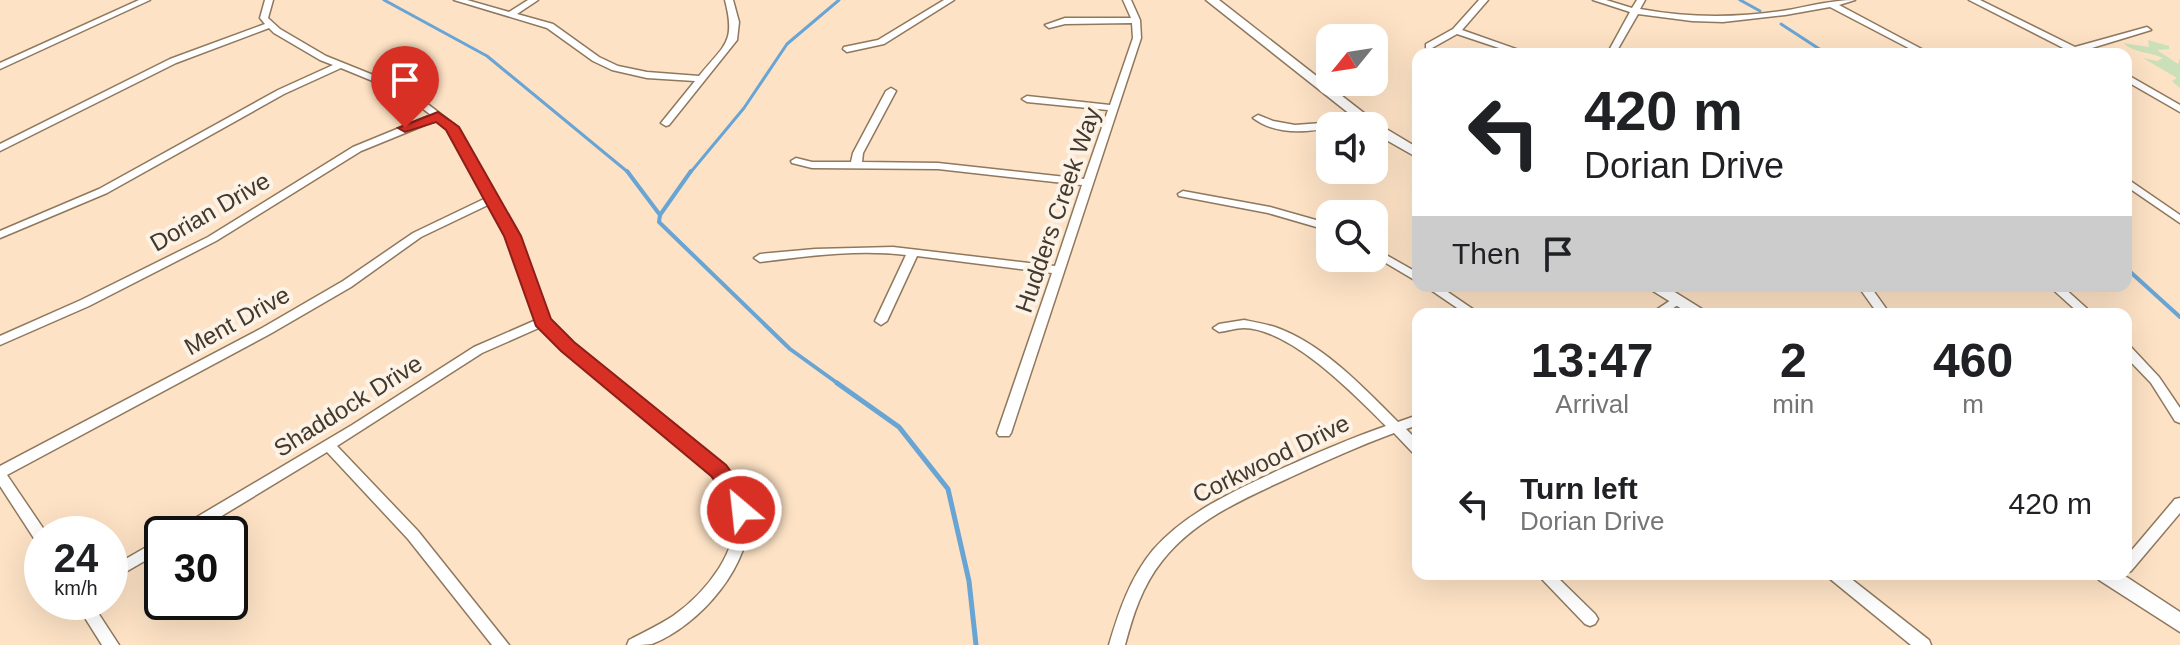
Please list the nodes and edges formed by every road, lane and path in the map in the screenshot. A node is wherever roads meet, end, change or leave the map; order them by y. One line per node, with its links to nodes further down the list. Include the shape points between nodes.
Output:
1 (146, 0): 29 (street)
2 (269, 0): 18 (street, via 264,18)
3 (458, 0): 16 (street)
4 (534, 0): 16 (street)
5 (729, 0): 31 (street, via 734,35)
6 (950, 0): 28 (street, via 881,42)
7 (1127, 0): 17 (street)
8 (1212, 0): 37 (street)
9 (1484, 0): 21 (street)
10 (1597, 0): 15 (street)
11 (1641, 0): 15 (street)
12 (1851, 0): 14 (street)
13 (1973, 0): 26 (street)
14 (1831, 4): 15 (street, via 1720,21); 25 (street)
15 (1637, 13): 24 (street)
16 (511, 14): 31 (street, via 555,29 615,68)
17 (1136, 20): 19 (street); 35 (street, Hudders Creek Way, via 1137,38)
18 (269, 25): 30 (street); 43 (street, via 173,61)
19 (1049, 25)
20 (2147, 30): 27 (street)
21 (1456, 31): 22 (street); 23 (street)
22 (1429, 46)
23 (1508, 48)
24 (1615, 48)
25 (1915, 48)
26 (2070, 48)
27 (2091, 48)
28 (847, 49)
29 (0, 66)
30 (339, 66): 38 (street, via 405,91); 53 (street, via 281,92 118,183)
31 (701, 79): 40 (street)
32 (2132, 81): 36 (street)
33 (891, 91): 46 (street)
34 (1027, 99): 35 (street)
35 (1113, 108): 47 (street, Hudders Creek Way)
36 (2180, 109)
37 (1355, 112)
38 (438, 116): 50 (street, via 460,137); 70 (street, Dorian Drive, via 357,149 212,239)
39 (1258, 118): 41 (street, via 1278,125)
40 (666, 123)
41 (1316, 125)
42 (1388, 135): 44 (street)
43 (0, 148)
44 (1412, 150)
45 (796, 161): 46 (street)
46 (856, 165): 47 (street, via 938,166)
47 (1088, 183): 57 (street, Hudders Creek Way)
48 (2132, 185): 51 (street)
49 (1183, 194): 52 (street)
50 (491, 200): 68 (street, via 513,236); 78 (street, Ment Drive, via 417,235 279,324)
51 (2180, 220)
52 (1316, 224)
53 (0, 235)
54 (913, 252): 55 (street); 57 (street); 67 (street)
55 (760, 258)
56 (1388, 260): 58 (street)
57 (1059, 270): 75 (street, Hudders Creek Way)
58 (1412, 274)
59 (1440, 292): 63 (street)
60 (1663, 292): 62 (street)
61 (2062, 292): 66 (street)
62 (1677, 300): 64 (street); 65 (street)
63 (1465, 308)
64 (1665, 308)
65 (1691, 308)
66 (2080, 308)
67 (881, 321)
68 (543, 322): 77 (street, Shaddock Drive, via 478,350); 91 (street, via 719,471 739,502 738,541 716,584 680,619)
69 (1219, 328): 74 (street, via 1249,324 1299,345)
70 (0, 341)
71 (2132, 355): 72 (street)
72 (2180, 418)
73 (1412, 422): 74 (street, Corkwood Drive)
74 (1394, 427): 76 (street); 92 (street, Corkwood Drive, via 1244,492 1190,524 1136,585)
75 (1004, 433)
76 (1412, 444)
77 (328, 445): 81 (street, Shaddock Drive); 90 (street, via 413,535)
78 (0, 474): 80 (street)
79 (2180, 503): 82 (street)
80 (27, 516)
81 (210, 516)
82 (2132, 556)
83 (1550, 580): 86 (street)
84 (1842, 580): 93 (street)
85 (2124, 580): 88 (street)
86 (1590, 619)
87 (95, 620): 89 (street)
88 (2180, 623)
89 (111, 645)
90 (501, 645)
91 (635, 645)
92 (1117, 645)
93 (1923, 645)

